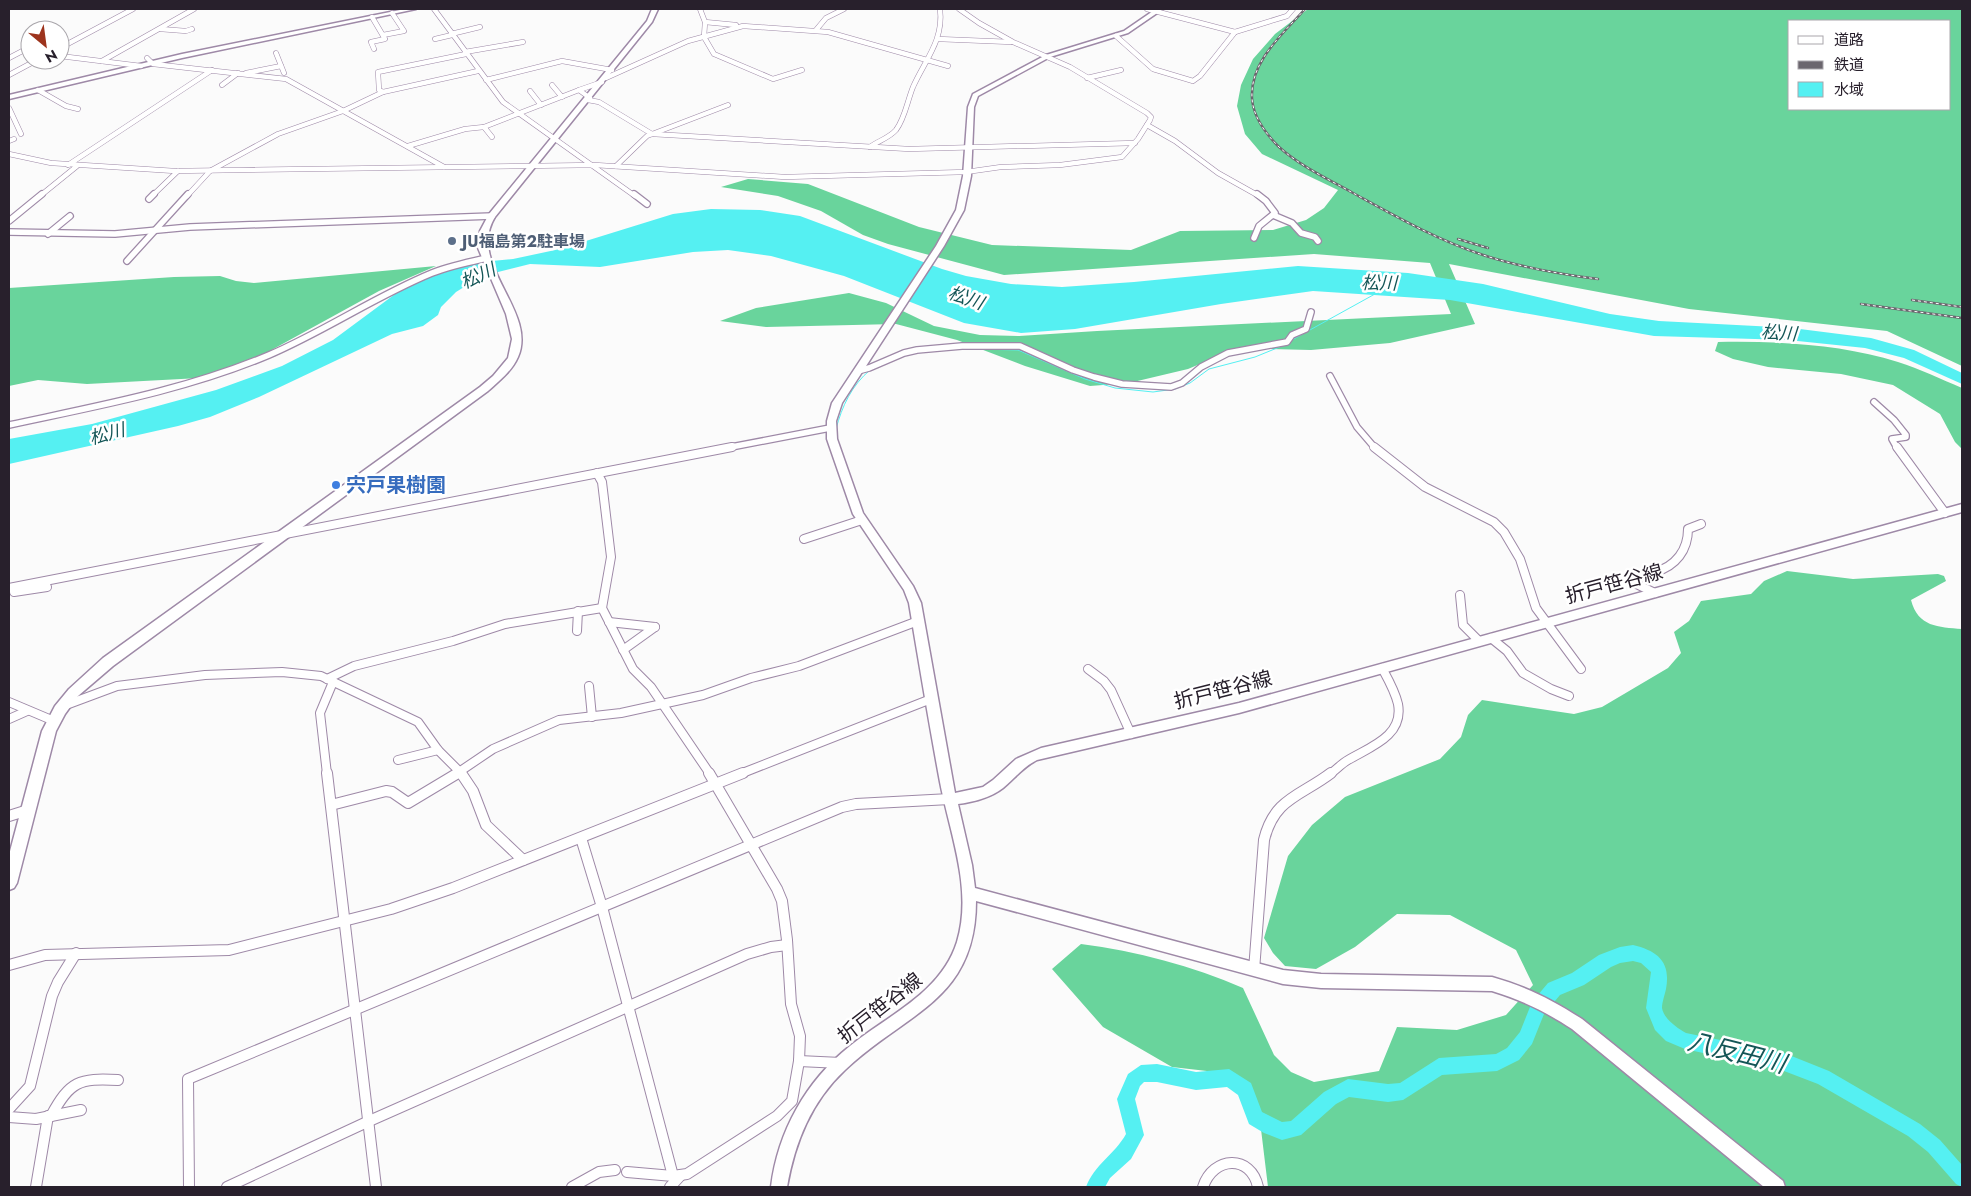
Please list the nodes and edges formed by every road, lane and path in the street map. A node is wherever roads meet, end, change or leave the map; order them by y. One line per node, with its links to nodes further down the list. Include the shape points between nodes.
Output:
1 (133, 9): 30 (street)
2 (194, 9): 18 (street)
3 (413, 9): 13 (street)
4 (434, 9): 22 (street)
5 (655, 9): 44 (main road, via 650,21)
6 (700, 9): 15 (street)
7 (844, 9): 20 (street, via 826,18)
8 (940, 9): 27 (street, via 941,32)
9 (960, 9): 29 (street)
10 (1147, 9): 12 (street)
11 (1293, 9): 21 (street, via 1287,16)
12 (1158, 10): 21 (street); 24 (street)
13 (392, 13): 14 (street); 23 (street, via 404,31)
14 (372, 17): 23 (street); 38 (street)
15 (705, 22): 16 (street); 25 (street)
16 (743, 26): 20 (street); 25 (street)
17 (480, 28): 22 (street)
18 (160, 29): 19 (street); 37 (street)
19 (192, 29)
20 (816, 30): 36 (street)
21 (1235, 32): 24 (street, via 1193,81 1153,69)
22 (452, 34): 26 (street); 33 (street)
23 (383, 36): 31 (street, via 385,39 371,42)
24 (1116, 36): 34 (street)
25 (704, 37): 45 (street, via 714,54 770,78); 51 (street, via 688,41)
26 (435, 38)
27 (938, 39): 29 (street); 36 (street)
28 (523, 42): 33 (street)
29 (1013, 42): 34 (street)
30 (70, 43)
31 (374, 49)
32 (276, 53): 40 (street)
33 (465, 53): 43 (street); 57 (street, via 378,72 378,87)
34 (1048, 56): 49 (street); 76 (street, via 975,95 970,107)
35 (70, 57): 37 (street)
36 (927, 60): 41 (street); 75 (street, via 897,128 890,136)
37 (102, 61): 39 (street)
38 (150, 61): 39 (street); 42 (street)
39 (141, 66): 54 (street)
40 (281, 66): 47 (street); 48 (street)
41 (948, 66)
42 (212, 70): 48 (street); 78 (street)
43 (478, 70): 50 (street); 57 (street)
44 (612, 70): 50 (street, via 562,61); 51 (main road)
45 (802, 70)
46 (1122, 70): 49 (street)
47 (284, 73)
48 (241, 74): 52 (street); 65 (street, via 286,79)
49 (1087, 78): 67 (street, via 1149,114)
50 (486, 80): 66 (street, via 503,102)
51 (604, 80): 55 (street); 60 (main road)
52 (222, 85)
53 (552, 85): 58 (street)
54 (38, 90): 59 (street); 64 (street)
55 (579, 90): 58 (street); 60 (street)
56 (530, 91): 61 (street)
57 (383, 92): 65 (street)
58 (562, 96): 61 (street)
59 (9, 97)
60 (589, 99): 70 (street); 72 (main road)
61 (541, 105): 66 (street)
62 (728, 105): 70 (street)
63 (9, 108): 69 (street)
64 (78, 109)
65 (343, 111): 74 (street); 85 (street, via 278,134)
66 (519, 114): 68 (street); 72 (street)
67 (1148, 125): 73 (street); 89 (street, via 1174,138 1215,171 1262,199 1273,209)
68 (484, 128): 71 (street); 74 (street, via 465,129)
69 (21, 134)
70 (651, 134): 75 (street); 82 (street)
71 (492, 137)
72 (556, 139): 79 (street); 81 (main road)
73 (1134, 143): 76 (street); 86 (street, via 1122,157 1060,165 1001,166)
74 (408, 146): 83 (street)
75 (870, 147): 76 (street)
76 (968, 147): 86 (street)
77 (9, 154): 78 (street)
78 (68, 165): 80 (street)
79 (595, 165): 81 (street); 82 (street); 88 (street)
80 (77, 166): 84 (street); 92 (street)
81 (533, 166): 83 (street); 91 (main road)
82 (616, 166): 86 (street, via 785,177)
83 (444, 167): 85 (street)
84 (178, 171): 85 (street); 87 (street)
85 (210, 172): 93 (street)
86 (967, 172): 101 (street, via 960,210 951,228)
87 (149, 199)
88 (647, 204)
89 (1273, 215): 96 (street, via 1259,226); 97 (street, via 1292,223 1301,233 1315,237)
90 (70, 216): 95 (street)
91 (492, 216): 93 (street); 98 (main road, via 482,238)
92 (9, 220)
93 (156, 231): 95 (street); 99 (street)
94 (9, 232): 95 (street)
95 (48, 234)
96 (1254, 238)
97 (1318, 242)
98 (487, 258): 104 (street, via 418,279 304,339 226,372 144,396); 111 (main road, via 517,335 514,355 502,374)
99 (127, 261)
100 (1311, 312): 101 (street, via 1306,329 1292,335 1287,342 1228,353 1171,387 1122,384 1094,377 1020,346 932,348 896,356)
101 (858, 371): 105 (street, via 837,403)
102 (1330, 376): 122 (street, via 1357,427 1370,444 1425,487 1502,528 1520,559 1534,603)
103 (1874, 402): 108 (street, via 1906,435 1892,439 1893,442)
104 (9, 425)
105 (830, 428): 106 (street); 109 (street)
106 (597, 473): 111 (street); 118 (street, via 602,482 611,556)
107 (1962, 508): 108 (street, 折戸笹谷線)
108 (1945, 513): 116 (street, 折戸笹谷線)
109 (862, 520): 112 (street); 120 (street, via 909,589)
110 (1701, 524): 116 (street, via 1688,529 1688,542 1681,557 1656,572 1628,580)
111 (289, 532): 114 (street); 135 (main road, via 89,676)
112 (804, 539)
113 (47, 587): 115 (street)
114 (9, 588)
115 (9, 593)
116 (1655, 593): 122 (street, 折戸笹谷線)
117 (1460, 595): 124 (street, via 1463,625)
118 (602, 608): 119 (street); 121 (street)
119 (578, 611): 123 (street); 129 (street, via 505,624 354,666)
120 (918, 621): 132 (street); 134 (street, via 799,666)
121 (609, 622): 125 (street); 125 (street, via 655,626)
122 (1547, 622): 124 (street, 折戸笹谷線); 127 (street)
123 (577, 631)
124 (1485, 640): 126 (street, 折戸笹谷線); 131 (street, via 1509,653 1525,675 1558,694)
125 (623, 650): 134 (street, via 635,672 651,687)
126 (1382, 668): 140 (street, 折戸笹谷線); 159 (street, via 1395,694 1399,713 1390,735 1288,802 1270,820 1264,840)
127 (1581, 668)
128 (1088, 669): 140 (street, via 1112,690)
129 (330, 680): 135 (street, via 304,673 196,676 117,686); 141 (street, via 414,718); 146 (street, via 320,713)
130 (589, 686): 137 (street)
131 (1569, 696)
132 (931, 699): 144 (street); 145 (street)
133 (9, 702): 136 (street)
134 (661, 705): 137 (street); 144 (street)
135 (62, 707): 139 (main road)
136 (27, 711): 138 (street); 139 (street)
137 (592, 717): 143 (street, via 559,720 493,749)
138 (9, 719)
139 (54, 720): 147 (main road, via 42,752)
140 (1130, 734): 145 (street, 折戸笹谷線, via 1029,757 1020,761 998,784 969,796)
141 (438, 750): 142 (street); 143 (street)
142 (398, 760)
143 (460, 772): 146 (street, via 408,803 386,791); 151 (street, via 475,795 486,825)
144 (716, 784): 149 (street); 150 (street)
145 (950, 799): 150 (street, via 842,807); 153 (street, 折戸笹谷線)
146 (331, 805): 155 (street)
147 (28, 810): 148 (street); 152 (main road)
148 (9, 816)
149 (581, 838): 151 (street); 154 (street)
150 (752, 846): 154 (street); 156 (street, via 782,901)
151 (523, 860): 155 (street, via 453,888)
152 (9, 883)
153 (970, 893): 159 (street); 163 (street, 折戸笹谷線, via 964,943 945,981 920,1007)
154 (602, 907): 160 (street); 161 (street)
155 (344, 921): 157 (street, via 229,950); 161 (street)
156 (787, 945): 160 (street, via 747,954); 162 (street, via 791,1004 800,1036)
157 (76, 953): 158 (street, via 45,955); 166 (street, via 52,996 30,1086)
158 (9, 965)
159 (1254, 970): 183 (street, via 1321,981 1492,984 1526,995 1577,1024)
160 (628, 1007): 171 (street); 174 (street)
161 (354, 1010): 171 (street); 176 (street, via 188,1079)
162 (799, 1061): 163 (street); 165 (street)
163 (841, 1063): 168 (street, 折戸笹谷線, via 823,1082)
164 (118, 1080): 169 (street, via 82,1080 70,1085)
165 (792, 1100): 168 (street); 174 (street, via 776,1116)
166 (9, 1110)
167 (81, 1110): 169 (street)
168 (802, 1114): 180 (street, 折戸笹谷線, via 786,1155)
169 (50, 1116): 170 (street); 175 (street)
170 (9, 1117)
171 (367, 1122): 177 (street); 178 (street)
172 (615, 1170): 179 (street, via 599,1172)
173 (627, 1172): 174 (street)
174 (675, 1179)
175 (36, 1187)
176 (189, 1187)
177 (227, 1187)
178 (376, 1187)
179 (572, 1187)
180 (779, 1187)
181 (1203, 1187): 182 (street, via 1211,1170 1232,1163 1252,1171)
182 (1258, 1187)
183 (1778, 1187)

